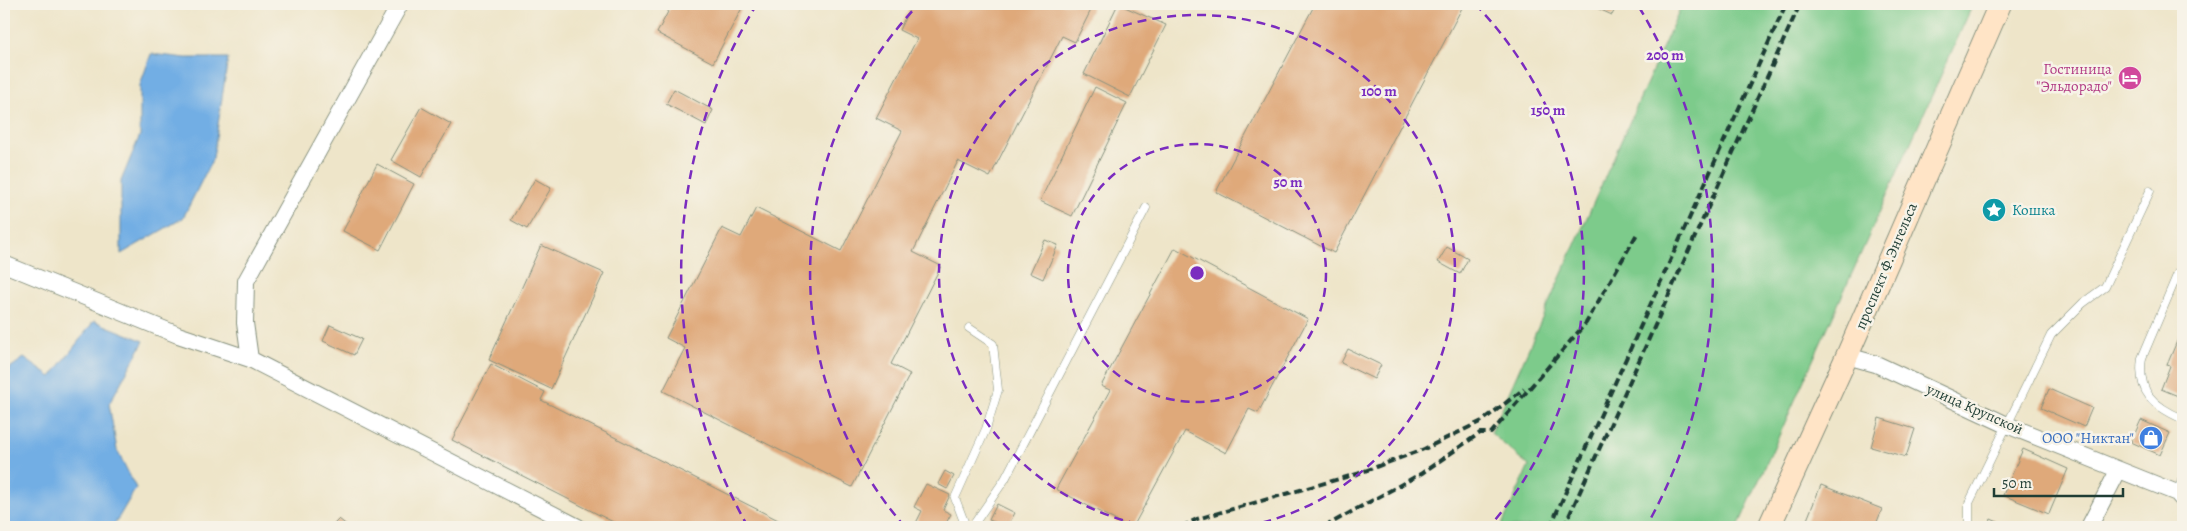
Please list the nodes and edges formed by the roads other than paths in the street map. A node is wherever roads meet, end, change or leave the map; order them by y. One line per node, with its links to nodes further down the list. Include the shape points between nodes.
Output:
1 (400, 4): 9 (street, via 246,281 244,323)
2 (2000, 4): 8 (street, проспект Ф.Энгельса)
3 (2150, 191): 11 (lane, via 2104,287 2051,335)
4 (1146, 208): 17 (lane, via 1005,479)
5 (4, 264): 9 (street, via 178,336)
6 (2183, 266): 10 (lane, via 2142,358 2140,370 2146,394 2158,406)
7 (969, 328): 16 (lane, via 993,344 998,390 986,428 955,498)
8 (1847, 356): 11 (street, улица Крупской, via 1876,364); 18 (street, проспект Ф.Энгельса)
9 (250, 359): 15 (street)
10 (2183, 419)
11 (2008, 425): 12 (street, улица Крупской); 19 (lane, via 1969,503)
12 (2118, 471): 14 (street, улица Крупской); 20 (street)
13 (2183, 478): 14 (lane)
14 (2180, 497)
15 (578, 527)
16 (966, 527)
17 (972, 527)
18 (1769, 527)
19 (1969, 527)
20 (2089, 527)

